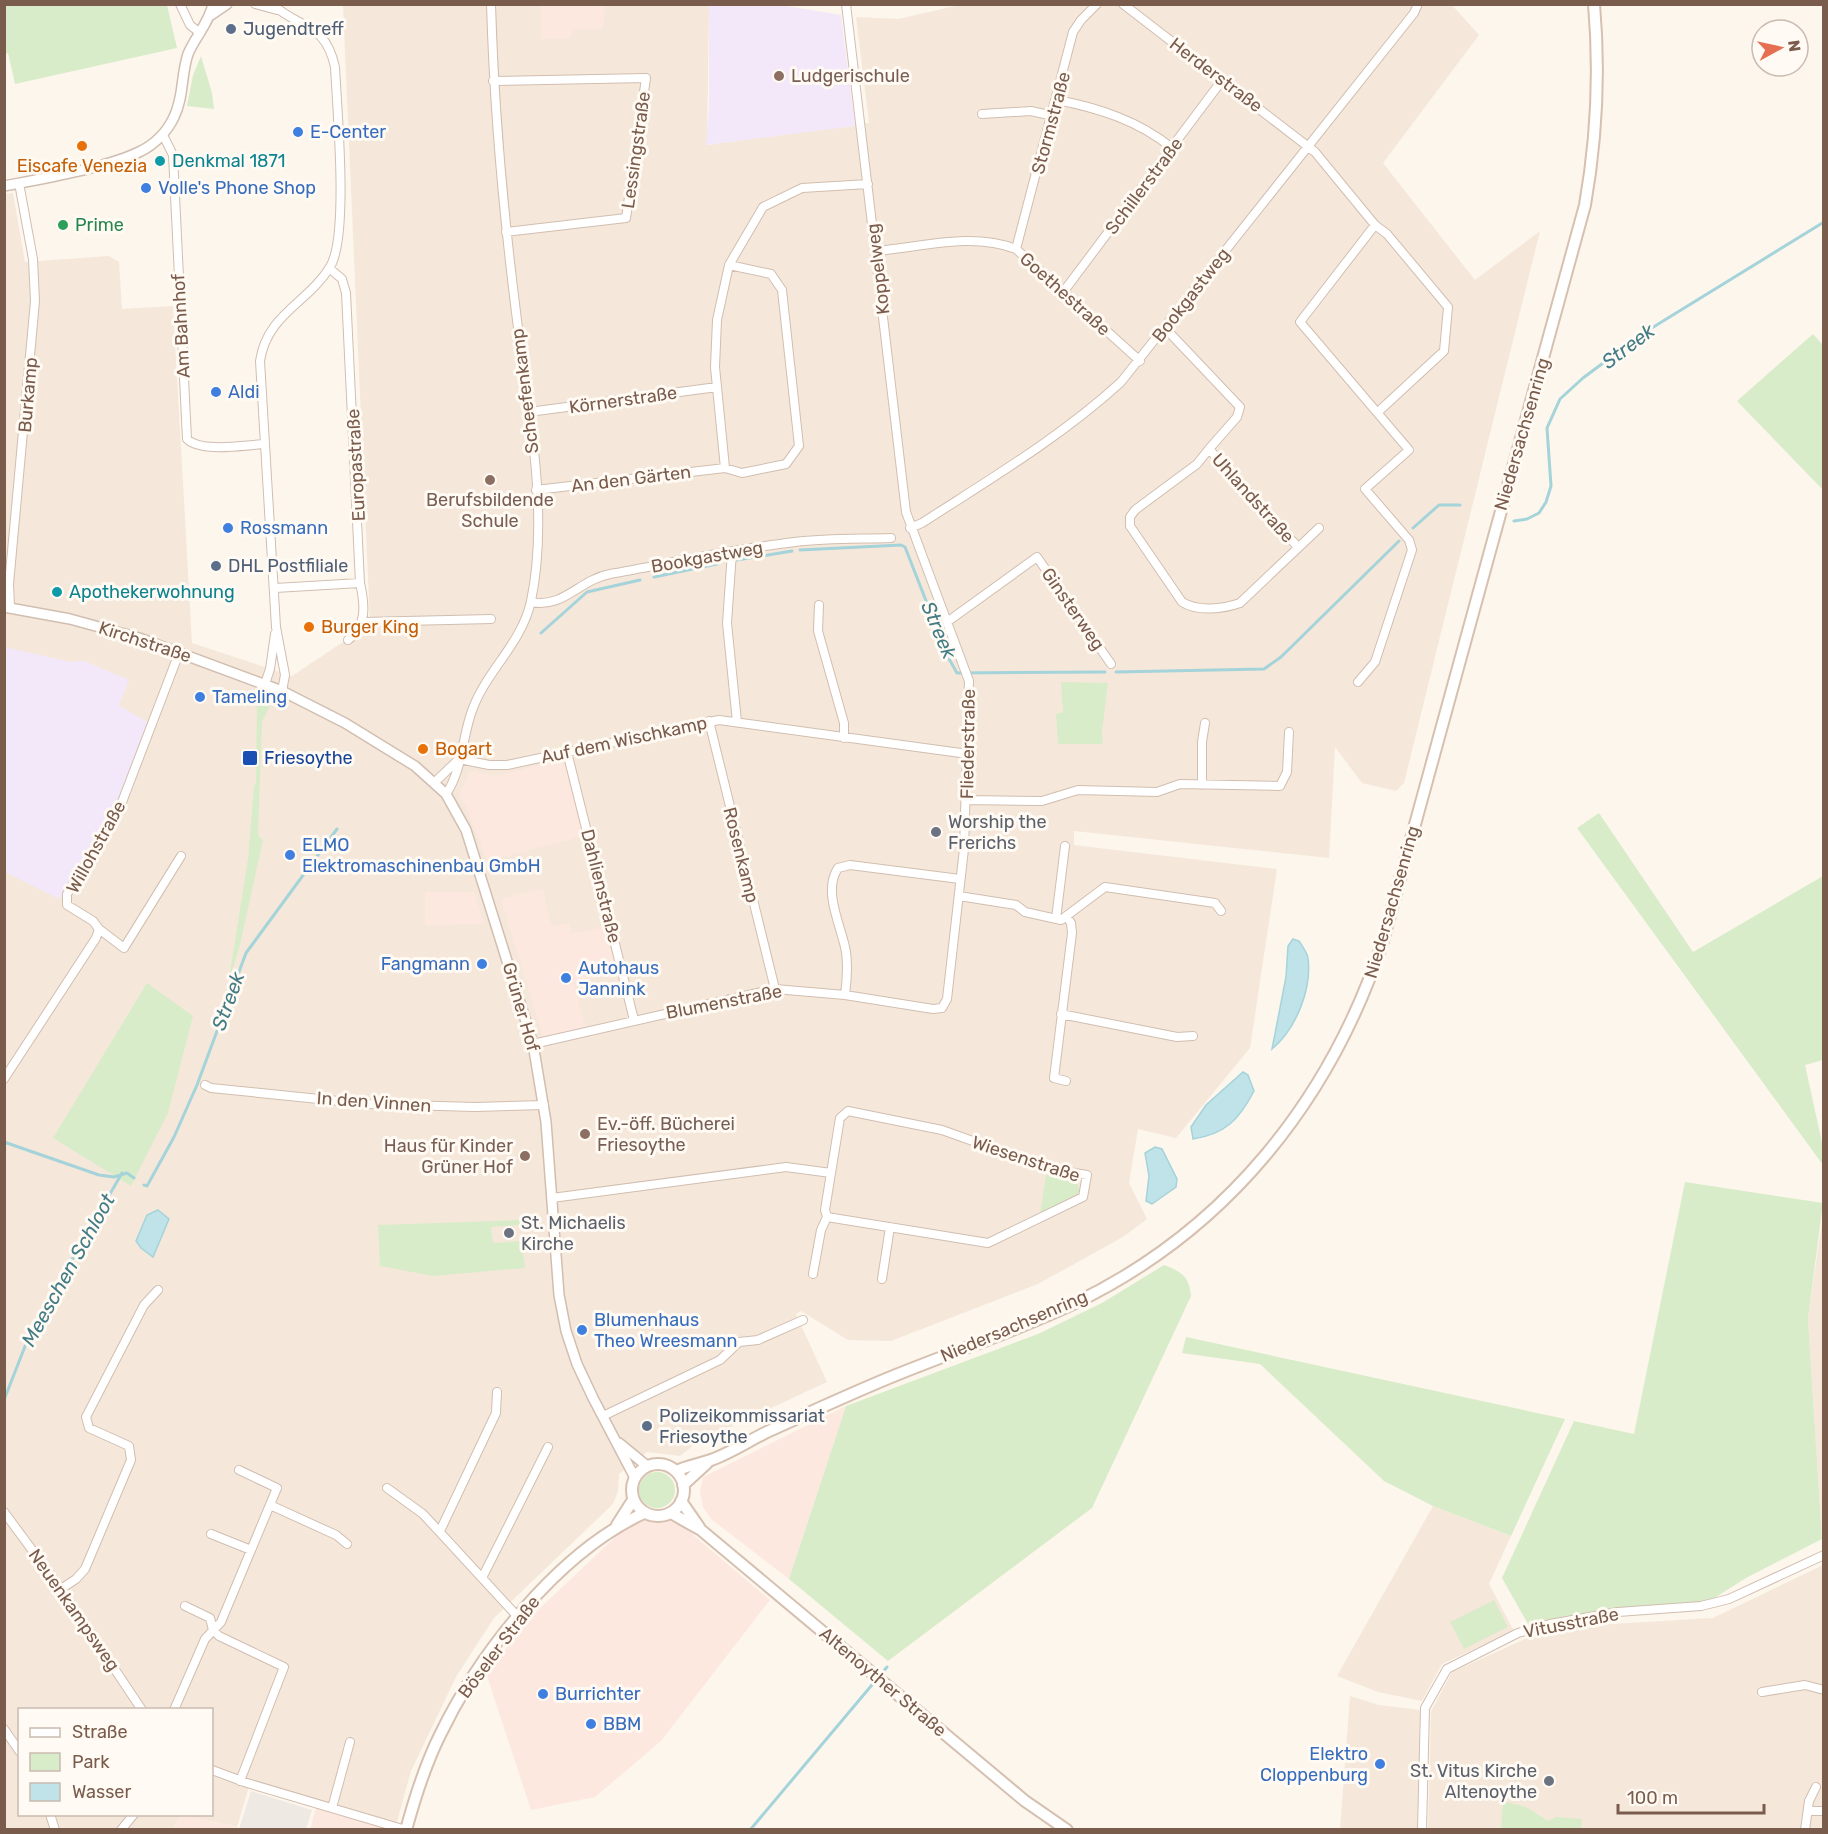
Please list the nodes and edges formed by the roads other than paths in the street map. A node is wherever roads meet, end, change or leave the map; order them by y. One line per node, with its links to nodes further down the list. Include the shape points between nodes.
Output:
1 (180, 4): 13 (street, via 190,25)
2 (213, 4): 12 (street)
3 (227, 4): 12 (street)
4 (255, 4): 11 (street)
5 (491, 4): 15 (street, Scheefenkamp)
6 (846, 4): 23 (street, Koppelweg)
7 (1097, 4): 16 (street, Stormstraße, via 1073,32)
8 (1123, 4): 14 (street, Herderstraße)
9 (1418, 4): 20 (street, Bookgastweg)
10 (1594, 4): 104 (main road, Niedersachsenring, via 1598,101 1585,205 1383,941 1348,1032 1318,1084 1290,1126 1220,1205 1153,1258 1065,1308 895,1376)
11 (275, 7): 30 (street, via 314,29 331,49 335,67 340,232 338,250)
12 (211, 15): 13 (street)
13 (200, 33): 19 (street, via 188,54 177,110)
14 (1223, 79): 20 (street, Herderstraße); 21 (street, Schillerstraße)
15 (493, 81): 26 (street, Scheefenkamp); 26 (street, Lessingstraße, via 646,78 626,218)
16 (1057, 100): 18 (street, Stormstraße); 21 (street, via 1139,125)
17 (982, 114): 18 (street, via 1031,111)
18 (1053, 116): 27 (street, Stormstraße)
19 (163, 135): 22 (street, via 140,152 119,159); 37 (street, Am Bahnhof, via 173,155 188,439 204,447)
20 (1308, 146): 25 (street, Herderstraße); 32 (street, Bookgastweg)
21 (1172, 148): 31 (street, Schillerstraße)
22 (19, 183): 24 (street); 50 (street, Burkamp, via 33,259 35,301)
23 (868, 184): 28 (street, Koppelweg); 29 (street, via 802,188 763,207)
24 (4, 186)
25 (1375, 225): 36 (street, via 1300,322); 36 (street, Herderstraße, via 1448,307 1444,351)
26 (506, 232): 35 (street, Scheefenkamp)
27 (1016, 249): 28 (street, Goethestraße, via 977,240); 31 (street, Goethestraße)
28 (877, 251): 42 (street, Koppelweg)
29 (729, 265): 34 (street, via 717,320); 39 (street, An den Gärten, via 771,274 782,290 799,446 786,464 742,473)
30 (329, 268): 37 (street, via 275,324 263,345 260,379); 46 (street, Europastraße, via 342,279 346,293)
31 (1065, 291): 33 (street, Goethestraße)
32 (1165, 328): 33 (street, Bookgastweg); 38 (street, Uhlandstraße, via 1240,407 1237,417)
33 (1140, 361): 42 (street, Bookgastweg, via 1086,414)
34 (717, 387): 35 (street, Körnerstraße); 39 (street)
35 (529, 412): 40 (street, Scheefenkamp)
36 (1378, 412): 58 (street, via 1409,450 1365,489 1409,540 1412,550 1375,662)
37 (265, 444): 47 (street)
38 (1209, 449): 44 (street, Uhlandstraße); 44 (street, Uhlandstraße, via 1197,464 1130,517 1130,526 1182,602 1203,608 1227,608 1239,603)
39 (725, 468): 40 (street, An den Gärten)
40 (536, 490): 48 (street, Scheefenkamp)
41 (1319, 528): 44 (street, Uhlandstraße)
42 (911, 531): 53 (street, Fliederstraße)
43 (891, 538): 45 (street, Bookgastweg, via 796,542)
44 (1297, 546)
45 (732, 552): 48 (street, Bookgastweg, via 604,575 575,589 561,601); 62 (street, via 727,623)
46 (360, 583): 47 (street); 52 (street, Europastraße)
47 (275, 588): 54 (street)
48 (531, 602): 68 (street, Scheefenkamp, via 513,645 479,693)
49 (819, 605): 65 (street, via 818,631 844,723)
50 (7, 607): 56 (street, Kirchstraße, via 89,624)
51 (491, 619): 52 (street)
52 (363, 622): 55 (street)
53 (947, 622): 57 (street, Ginsterweg, via 1037,556); 67 (street, Fliederstraße, via 967,672)
54 (276, 627): 59 (street); 60 (street, via 285,675)
55 (348, 640)
56 (179, 653): 59 (street, Kirchstraße); 80 (street, Willohstraße, via 119,810 67,894 67,905)
57 (1111, 664)
58 (1358, 682)
59 (265, 684): 60 (street, Kirchstraße)
60 (282, 692): 69 (street, Grüner Hof, via 345,723)
61 (708, 721): 62 (street, Auf dem Wischkamp); 66 (street, Auf dem Wischkamp); 81 (street, Rosenkamp)
62 (737, 722): 65 (street, Auf dem Wischkamp)
63 (1205, 723): 70 (street)
64 (1289, 732): 70 (street, via 1287,772 1280,786)
65 (844, 738): 67 (street, Auf dem Wischkamp)
66 (567, 752): 68 (street, Auf dem Wischkamp, via 507,765); 85 (street, Dahlienstraße)
67 (968, 754): 72 (street, Fliederstraße)
68 (459, 759): 69 (street); 71 (street, Scheefenkamp, via 455,779)
69 (435, 782): 71 (street, Grüner Hof)
70 (1202, 785): 72 (street, via 1180,784 1157,792 1078,790 1042,801)
71 (446, 794): 87 (street, Grüner Hof, via 466,830)
72 (967, 800): 75 (street, Fliederstraße)
73 (1065, 846): 79 (street)
74 (181, 856): 80 (street, via 124,948)
75 (960, 879): 76 (street, Fliederstraße); 82 (street, via 850,865 838,868 833,893 848,972)
76 (959, 897): 79 (street, via 1017,905 1025,912); 83 (street, Fliederstraße)
77 (1221, 911): 78 (street, via 1215,903 1104,887)
78 (1066, 916): 79 (street); 84 (street, via 1072,933)
79 (1056, 918)
80 (99, 929): 88 (street)
81 (775, 989): 82 (street, Blumenstraße); 85 (street, Blumenstraße)
82 (845, 995): 83 (street, Blumenstraße, via 933,1009 942,1008)
83 (947, 999)
84 (1061, 1014): 86 (street, via 1177,1037); 89 (street, via 1054,1078)
85 (634, 1020): 87 (street, Blumenstraße)
86 (1193, 1036)
87 (533, 1044): 91 (street, Grüner Hof)
88 (4, 1080)
89 (1066, 1081)
90 (205, 1085): 91 (street, In den Vinnen, via 368,1104)
91 (544, 1106): 93 (street, Grüner Hof)
92 (831, 1173): 93 (street, via 786,1167); 94 (street, Wiesenstraße); 95 (street, Wiesenstraße, via 840,1118 848,1111 942,1130 1051,1169 1087,1176 1083,1197 988,1243)
93 (552, 1198): 101 (street, Grüner Hof, via 559,1295 566,1331 577,1364)
94 (827, 1217): 95 (street, Wiesenstraße); 96 (street, Wiesenstraße)
95 (890, 1227): 97 (street)
96 (813, 1274)
97 (882, 1279)
98 (158, 1290): 125 (street, via 144,1305 86,1418 89,1428 129,1446 131,1460 84,1569)
99 (803, 1320): 101 (street, via 758,1340 739,1342 720,1360)
100 (497, 1392): 119 (street, via 496,1413)
101 (603, 1416): 102 (street, Grüner Hof)
102 (615, 1439): 105 (street, Grüner Hof); 108 (street, Grüner Hof)
103 (548, 1447): 124 (street)
104 (711, 1460): 107 (main road, Niedersachsenring); 109 (main road, Niedersachsenring)
105 (647, 1466): 107 (main road, via 662,1465); 108 (main road)
106 (239, 1470): 113 (street, via 277,1488)
107 (676, 1471): 109 (main road)
108 (635, 1478): 111 (main road)
109 (683, 1485): 112 (main road)
110 (387, 1488): 119 (street)
111 (633, 1500): 115 (main road); 117 (main road, Böseler Straße)
112 (681, 1501): 116 (main road); 118 (main road, Altenoyther Straße)
113 (270, 1505): 121 (street, via 336,1535); 122 (street)
114 (4, 1512): 125 (street, Neuenkampsweg)
115 (644, 1513): 116 (main road, via 658,1517); 117 (main road, Böseler Straße)
116 (671, 1513): 118 (main road, Altenoyther Straße)
117 (617, 1525): 127 (main road, Böseler Straße, via 562,1571)
118 (701, 1530): 145 (main road, Altenoyther Straße, via 1025,1801)
119 (440, 1531): 124 (street)
120 (211, 1534): 122 (street)
121 (347, 1544)
122 (251, 1550): 128 (street, via 221,1622)
123 (1824, 1555): 146 (street, Vitusstraße, via 1729,1599 1701,1606 1618,1612 1550,1624 1518,1633 1447,1669 1425,1708)
124 (482, 1578): 127 (street)
125 (61, 1589): 131 (street, Neuenkampsweg)
126 (185, 1606): 128 (street, via 210,1618)
127 (518, 1617): 144 (main road, Böseler Straße, via 477,1672 439,1736)
128 (213, 1630): 132 (street, via 205,1639); 137 (street, via 284,1667)
129 (1824, 1690): 130 (street, via 1805,1685)
130 (1762, 1692)
131 (141, 1708)
132 (175, 1708)
133 (4, 1729): 135 (street)
134 (350, 1742): 139 (street)
135 (18, 1749)
136 (213, 1770): 137 (street)
137 (240, 1781): 139 (street)
138 (1816, 1787): 140 (street, via 1809,1801)
139 (332, 1808): 144 (street)
140 (1810, 1811): 141 (street); 147 (street)
141 (1824, 1812)
142 (133, 1816): 143 (street)
143 (121, 1830)
144 (406, 1830)
145 (1067, 1830)
146 (1422, 1830)
147 (1805, 1830)

